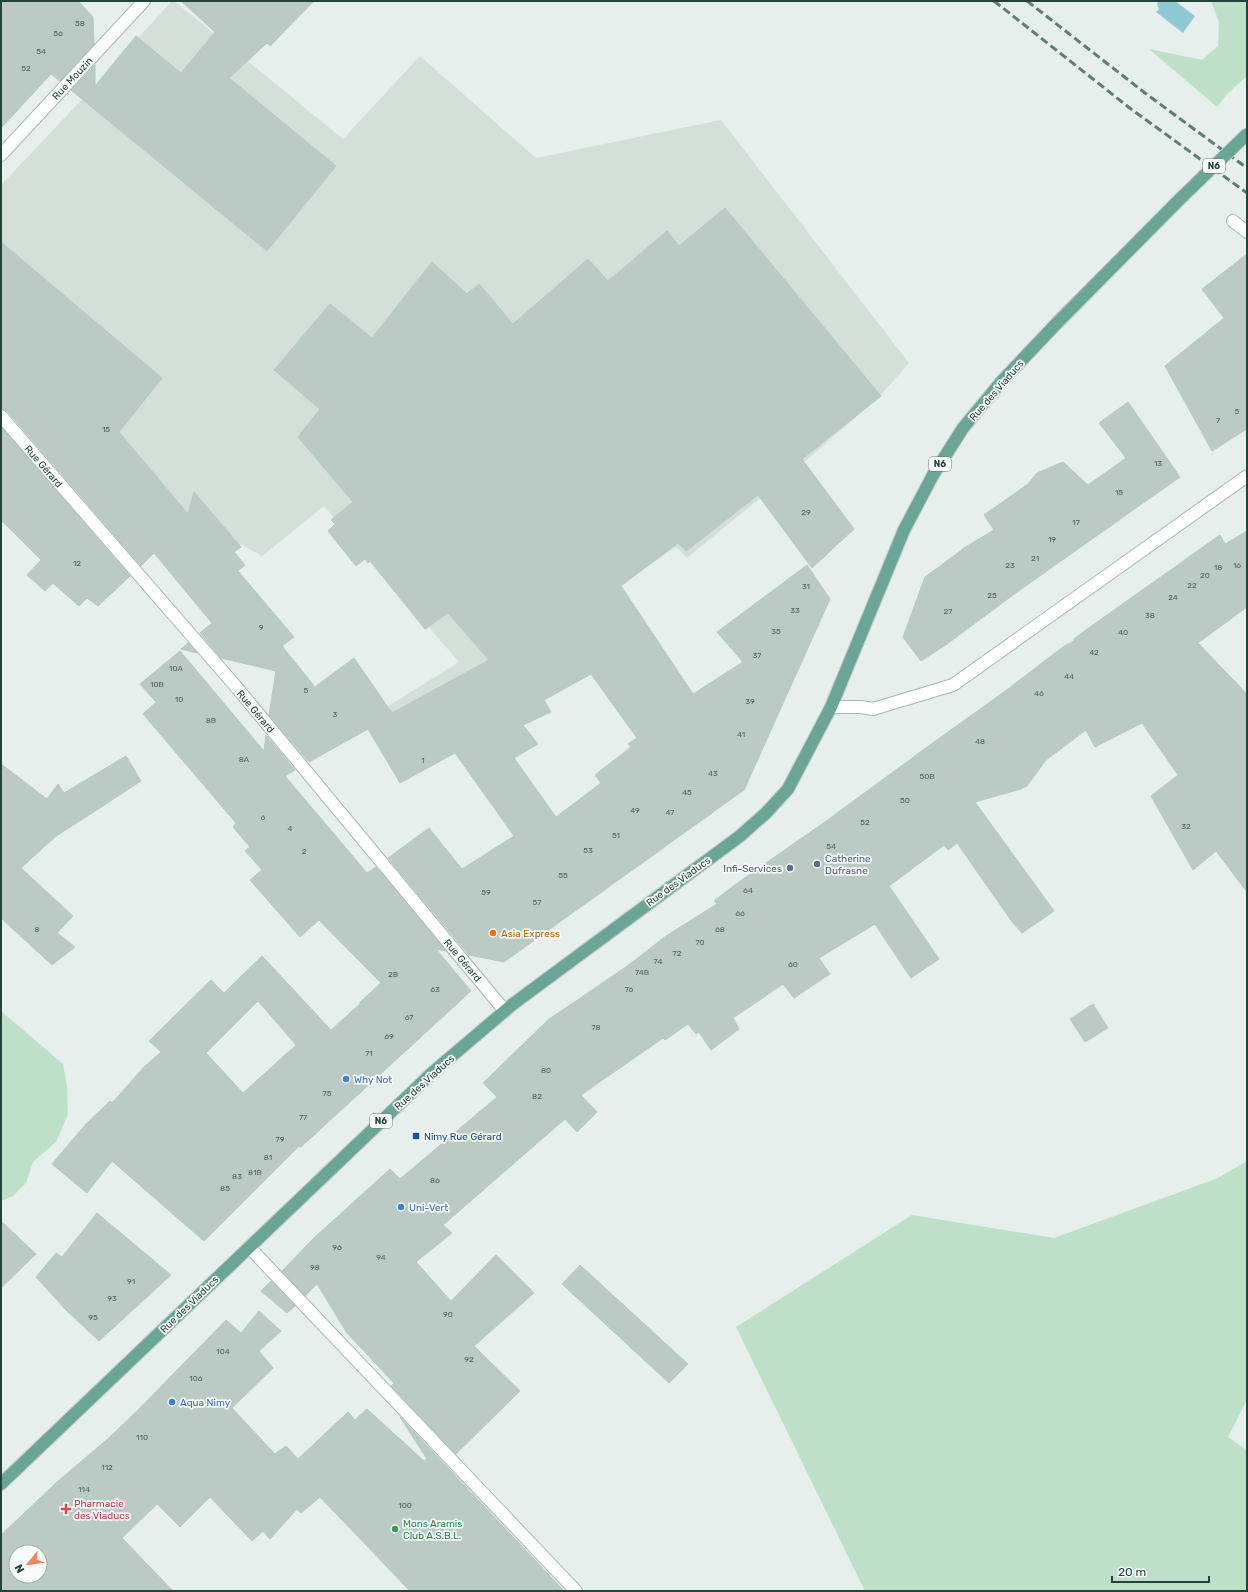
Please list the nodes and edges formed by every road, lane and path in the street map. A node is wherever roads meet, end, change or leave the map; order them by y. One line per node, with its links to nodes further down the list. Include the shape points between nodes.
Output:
1 (144, 1): 3 (street, Rue Mouzin)
2 (1247, 134): 8 (main road, Rue des Viaducs / N6, bridge, via 1057,323 1002,381 963,428 932,475 904,530)
3 (1, 156)
4 (1234, 221): 5 (street)
5 (1247, 232)
6 (1, 416): 9 (street, Rue Gérard, via 238,689)
7 (1247, 476): 8 (street, via 954,685 873,709)
8 (831, 707): 9 (main road, Rue des Viaducs / N6, via 788,789 766,814)
9 (505, 1011): 10 (main road, Rue des Viaducs / N6, via 433,1072)
10 (249, 1247): 11 (main road, Rue des Viaducs / N6); 12 (street)
11 (1, 1484)
12 (576, 1591)

